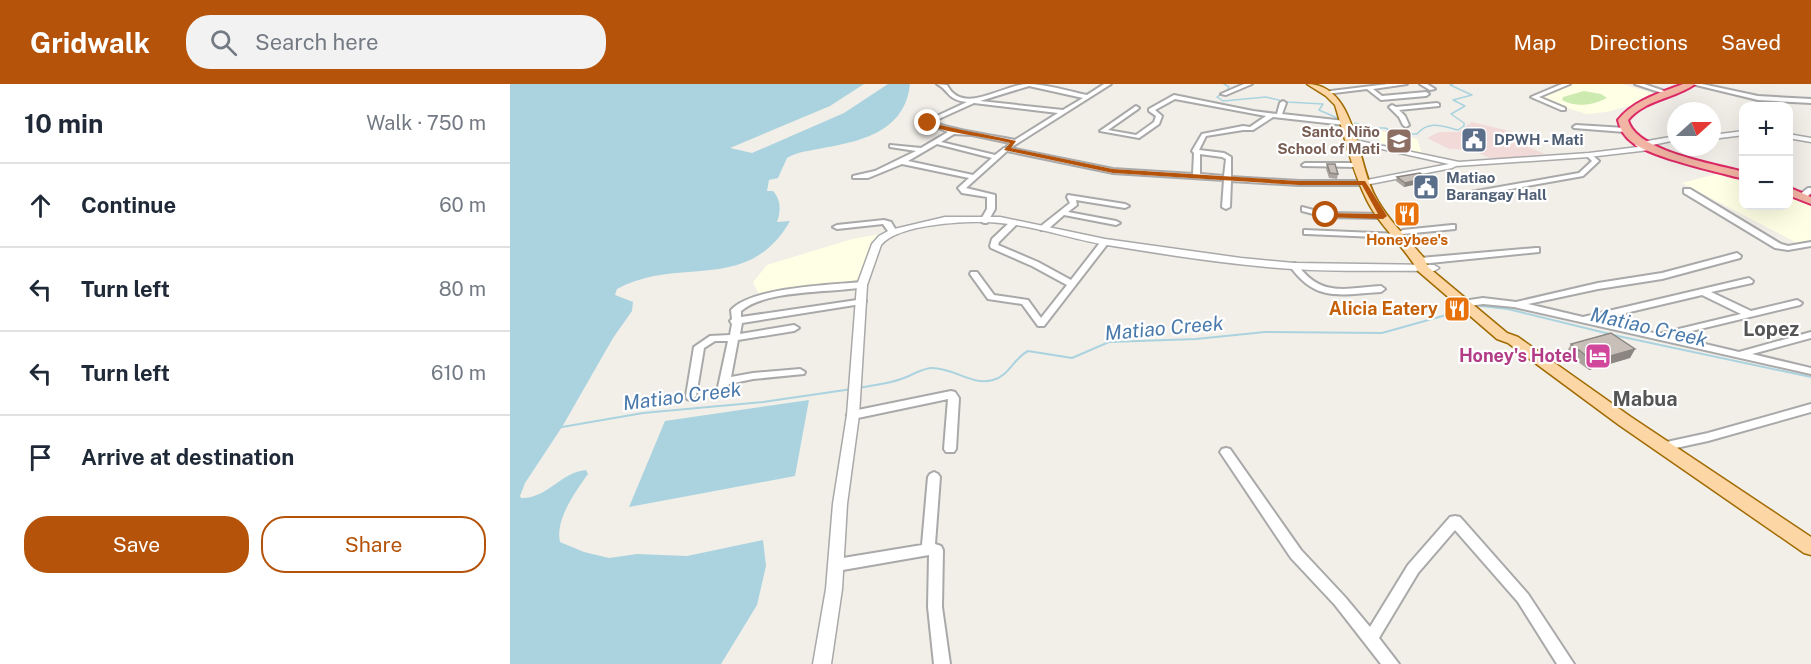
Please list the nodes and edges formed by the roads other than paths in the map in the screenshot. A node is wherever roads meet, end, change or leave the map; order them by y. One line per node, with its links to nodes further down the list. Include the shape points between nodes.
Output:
1 (940, 84): 20 (street, via 960,100)
2 (1029, 84): 17 (street); 20 (street)
3 (1108, 84): 17 (street)
4 (1249, 84): 16 (street)
5 (1311, 84): 15 (main road)
6 (1317, 84): 15 (main road)
7 (1404, 84): 12 (street)
8 (1424, 84): 13 (street)
9 (1567, 84): 24 (street, via 1534,97)
10 (1638, 84): 14 (street)
11 (1693, 84): 14 (highway); 19 (street, via 1768,99)
12 (1368, 88): 15 (street); 18 (street)
13 (1432, 89)
14 (1674, 90): 30 (highway, via 1630,111 1623,120)
15 (1328, 92): 27 (main road, via 1339,104); 39 (main road, via 1345,106)
16 (1224, 94)
17 (1088, 97): 25 (street)
18 (1381, 98): 23 (street); 23 (street, via 1424,93 1439,107)
19 (1811, 100)
20 (971, 102): 25 (street); 31 (street, via 927,122)
21 (1283, 103): 26 (street)
22 (1136, 108): 26 (street, via 1103,131 1137,137 1156,123 1159,116 1151,110 1173,97)
23 (1395, 109): 28 (street)
24 (1563, 109)
25 (1064, 112): 38 (street)
26 (1275, 116): 27 (street); 44 (street, via 1251,129 1204,135 1195,148)
27 (1345, 123): 39 (main road)
28 (1406, 125)
29 (1576, 127): 30 (street)
30 (1625, 130): 41 (highway)
31 (953, 132): 37 (street); 38 (street)
32 (1739, 134): 33 (street)
33 (1721, 136)
34 (1793, 137): 36 (street)
35 (1667, 140): 41 (street)
36 (1811, 140)
37 (935, 142): 43 (street); 46 (street)
38 (1014, 142): 42 (street)
39 (1354, 142): 48 (street); 50 (main road); 56 (main road)
40 (892, 146): 43 (street)
41 (1642, 146): 45 (street); 51 (highway)
42 (1006, 149): 46 (street); 54 (street, via 1113,171)
43 (919, 150): 47 (street)
44 (1197, 151): 54 (street); 55 (street, via 1228,157)
45 (1589, 154): 48 (street); 59 (street, via 1596,162 1581,175)
46 (996, 157): 53 (street)
47 (901, 162): 52 (street, via 870,176); 53 (street)
48 (1459, 164): 56 (street)
49 (1305, 165): 50 (street)
50 (1358, 165): 56 (main road)
51 (1739, 175)
52 (855, 177)
53 (974, 177): 66 (street, via 962,188 991,195 991,209)
54 (1196, 177): 55 (street)
55 (1229, 179): 56 (street); 62 (street)
56 (1367, 182): 65 (main road, via 1372,201); 74 (main road)
57 (1687, 191): 76 (street, via 1778,246)
58 (1793, 192): 60 (highway)
59 (1471, 194)
60 (1808, 196)
61 (1125, 207): 64 (street, via 1071,197 1074,203)
62 (1226, 207)
63 (1305, 209): 65 (street, via 1326,215)
64 (1063, 213): 68 (street); 71 (street)
65 (1383, 216): 74 (main road)
66 (984, 221): 67 (street); 72 (street, via 945,220)
67 (1014, 223): 71 (street); 84 (street, via 994,246)
68 (1116, 223)
69 (837, 227): 72 (street, via 884,222)
70 (1452, 227): 74 (street)
71 (1044, 228): 75 (street)
72 (893, 232): 83 (street, via 877,244)
73 (1307, 232): 74 (street)
74 (1401, 234): 79 (main road)
75 (1105, 242): 80 (street); 84 (street)
76 (1811, 244)
77 (1536, 250): 79 (street)
78 (1737, 256): 90 (street, via 1662,276)
79 (1426, 264): 80 (street); 88 (main road)
80 (1294, 266): 85 (street, via 1303,281 1316,290)
81 (974, 274): 84 (street, via 991,297 1025,302 1041,324)
82 (1749, 281): 86 (street)
83 (862, 285): 87 (street); 93 (street, via 749,300 737,306)
84 (1073, 285)
85 (1381, 290)
86 (1703, 292): 91 (street); 92 (street)
87 (861, 301): 93 (street); 102 (street)
88 (1466, 303): 90 (street); 104 (main road, via 1502,336)
89 (1797, 303): 91 (street)
90 (1514, 304): 92 (street)
91 (1751, 315): 96 (street)
92 (1582, 320): 96 (street)
93 (735, 321): 97 (street)
94 (794, 328): 97 (street)
95 (1811, 335): 98 (street)
96 (1657, 337): 98 (street)
97 (733, 338): 100 (street, via 723,387 753,376); 101 (street, via 713,338 699,346)
98 (1735, 356): 99 (street)
99 (1811, 371)
100 (800, 372)
101 (691, 396)
102 (853, 408): 105 (street, via 951,394 954,398); 110 (street, via 840,504)
103 (1811, 408): 104 (street)
104 (1662, 447): 108 (main road)
105 (950, 449)
106 (1226, 452): 111 (street, via 1296,554)
107 (934, 477): 109 (street)
108 (1811, 547)
109 (928, 549): 110 (street); 113 (street, via 936,549 938,556 935,607)
110 (837, 565): 112 (street)
111 (1370, 640): 114 (street); 115 (street, via 1413,569 1455,520 1523,598)
112 (822, 664)
113 (942, 664)
114 (1391, 664)
115 (1566, 664)

